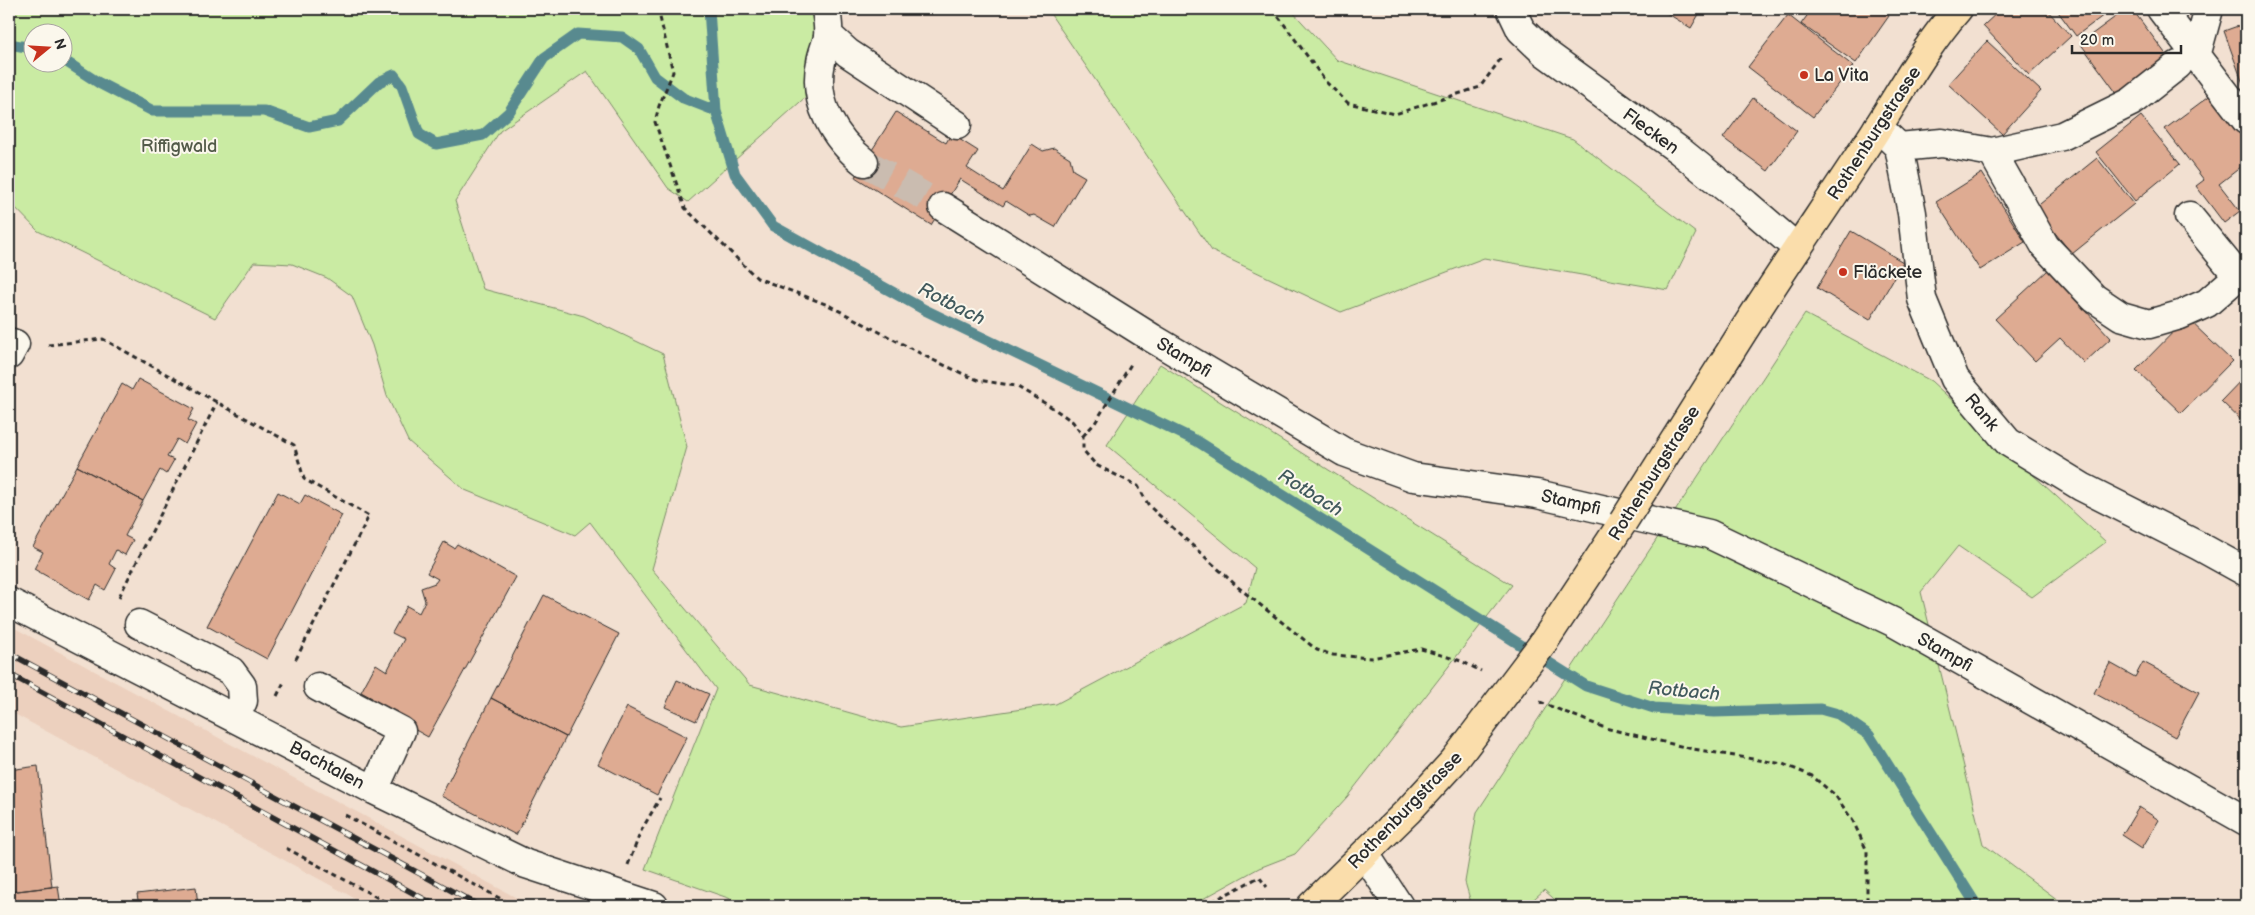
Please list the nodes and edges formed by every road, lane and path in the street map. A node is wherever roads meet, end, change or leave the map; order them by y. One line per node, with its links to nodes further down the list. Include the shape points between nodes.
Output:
1 (658, 9): 22 (path, via 673,72 658,106 655,122 686,208 757,278 828,305 968,376 1016,386)
2 (1273, 9): 6 (path, via 1326,82 1348,103 1396,114 1480,87)
3 (1958, 9): 11 (main road, Rothenburgstrasse)
4 (2161, 9): 8 (street)
5 (2209, 9): 8 (street)
6 (1516, 20): 17 (street, Flecken, via 1544,52 1702,169)
7 (827, 22): 10 (street, via 848,53); 14 (street, via 819,82 823,103 829,124 838,138)
8 (2187, 60): 9 (street); 13 (street, via 2131,102 2062,136)
9 (2246, 120)
10 (957, 125)
11 (1878, 127): 12 (street); 17 (main road, Rothenburgstrasse)
12 (1899, 147): 13 (street, via 1942,143); 24 (street, Rank, via 1912,213 1922,298 1955,379 2008,442 2082,487)
13 (1992, 152): 18 (street, via 2046,246 2094,298 2122,316 2149,324 2180,315 2207,303)
14 (864, 162)
15 (948, 210): 36 (street, Stampfi, via 1152,338 1344,452 1413,477 1537,494 1709,534 1893,622)
16 (2189, 216): 18 (street)
17 (1797, 248): 38 (main road, Rothenburgstrasse, bridge, via 1541,646 1452,764)
18 (2242, 272)
19 (11, 347): 21 (path, via 103,339)
20 (1132, 362): 23 (path, via 1095,423)
21 (217, 402): 25 (path); 28 (path, via 294,445 304,478 369,516)
22 (1073, 422)
23 (1082, 436)
24 (2246, 572)
25 (117, 601)
26 (9, 602): 31 (street, Bachtalen)
27 (139, 624): 31 (street, via 231,671 243,693 243,701)
28 (290, 671)
29 (285, 679): 32 (path)
30 (318, 687): 33 (street, via 401,731)
31 (235, 717): 32 (street, Bachtalen)
32 (259, 730): 33 (street, Bachtalen)
33 (374, 790): 40 (street, Bachtalen, via 526,864)
34 (660, 798): 40 (path, via 641,831)
35 (338, 811): 42 (path)
36 (2246, 821)
37 (286, 848): 41 (path)
38 (1365, 854): 45 (main road, Rothenburgstrasse); 46 (street)
39 (1267, 886): 44 (path, via 1259,877)
40 (620, 895): 43 (street, Bachtalen)
41 (392, 906)
42 (514, 906)
43 (654, 906)
44 (1204, 906)
45 (1311, 906)
46 (1399, 906)

